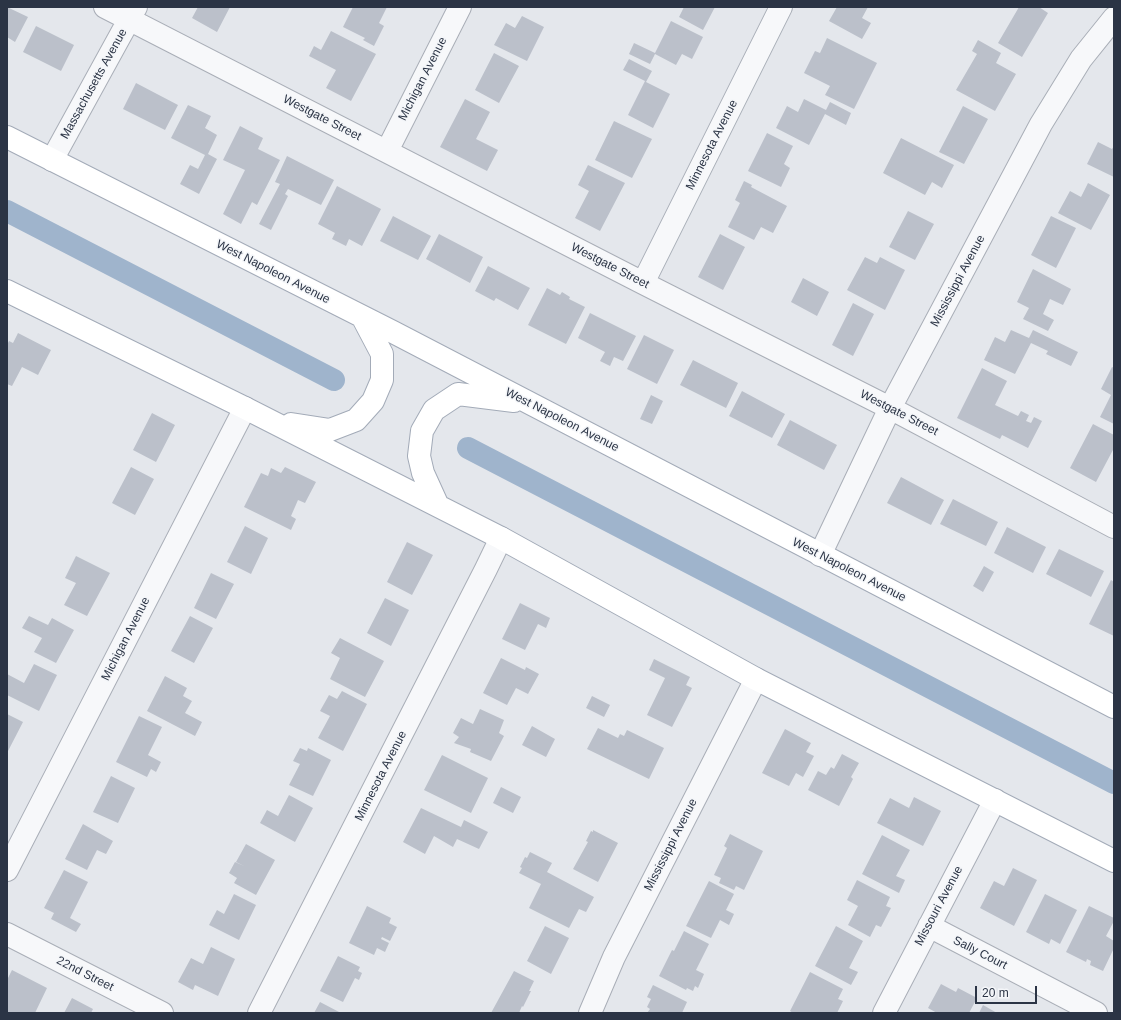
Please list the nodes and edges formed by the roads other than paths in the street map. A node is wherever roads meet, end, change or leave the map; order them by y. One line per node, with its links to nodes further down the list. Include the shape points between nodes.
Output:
1 (105, 7): 4 (street, Westgate Street)
2 (460, 7): 7 (street, Michigan Avenue)
3 (781, 7): 9 (street, Minnesota Avenue)
4 (132, 13): 7 (street, Westgate Street); 8 (street, Massachusetts Avenue)
5 (1114, 18): 14 (street, Mississippi Avenue, via 1081,59 1041,124)
6 (7, 137): 8 (main road, West Napoleon Avenue)
7 (387, 151): 9 (street, Westgate Street)
8 (52, 160): 11 (main road, West Napoleon Avenue)
9 (643, 283): 14 (street, Westgate Street)
10 (7, 291): 13 (main road)
11 (362, 318): 12 (main road, West Napoleon Avenue); 15 (main road, via 382,354 382,380 373,401 356,420 330,430)
12 (529, 403): 16 (main road, via 458,394 434,410 422,431 419,456 423,473); 19 (main road, West Napoleon Avenue)
13 (244, 408): 15 (main road); 24 (street, Michigan Avenue)
14 (890, 408): 17 (street, Westgate Street); 19 (street, Mississippi Avenue)
15 (270, 421): 16 (main road)
16 (438, 506): 18 (main road)
17 (1114, 527)
18 (501, 538): 20 (main road); 28 (street, Minnesota Avenue)
19 (820, 554): 21 (main road, West Napoleon Avenue)
20 (756, 679): 22 (main road); 29 (street, Mississippi Avenue, via 614,956)
21 (1114, 708)
22 (995, 800): 23 (main road); 25 (street, Missouri Avenue)
23 (1114, 861)
24 (7, 870)
25 (929, 926): 30 (street, Missouri Avenue); 31 (street, Sally Court)
26 (7, 934): 27 (street, 22nd Street)
27 (162, 1013)
28 (259, 1013)
29 (590, 1013)
30 (884, 1013)
31 (1096, 1013)

